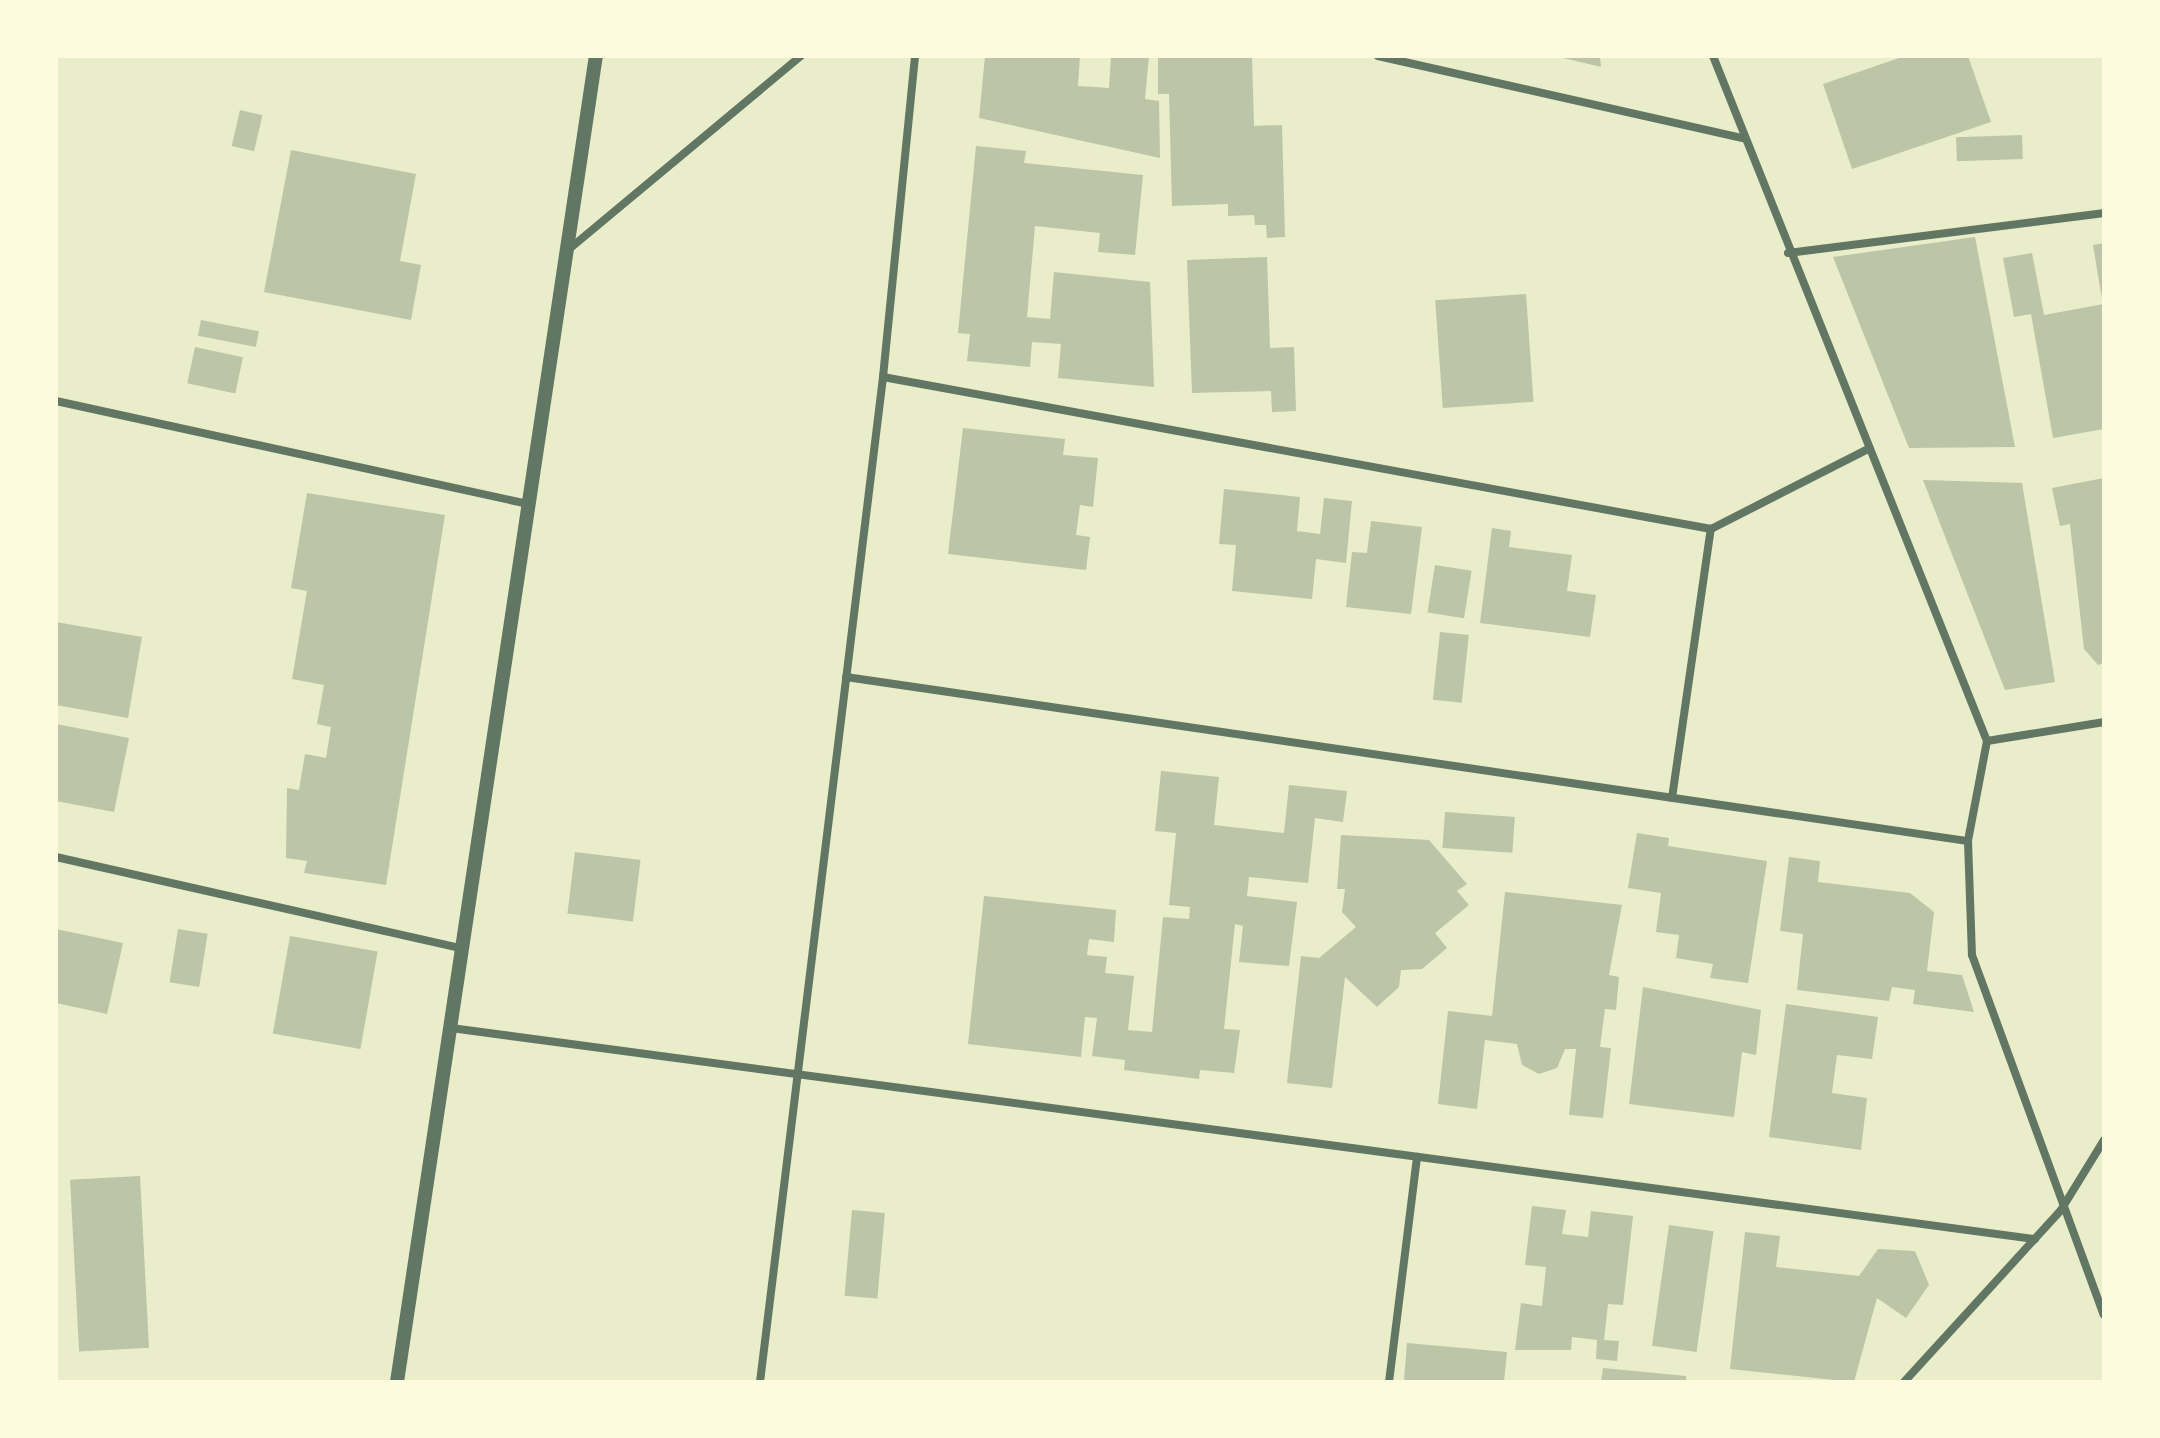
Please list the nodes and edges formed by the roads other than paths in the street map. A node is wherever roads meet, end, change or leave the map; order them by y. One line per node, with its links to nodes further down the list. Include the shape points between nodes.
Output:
1 (596, 56): 8 (street)
2 (801, 56): 8 (street)
3 (915, 56): 10 (street)
4 (1378, 56): 6 (street)
5 (1713, 56): 6 (street)
6 (1745, 139): 9 (street)
7 (2104, 213): 9 (street)
8 (567, 250): 13 (street)
9 (1788, 253): 12 (street)
10 (883, 377): 14 (street); 15 (street)
11 (56, 401): 13 (street)
12 (1868, 449): 14 (street); 17 (street)
13 (530, 504): 21 (street)
14 (1711, 529): 18 (street)
15 (846, 677): 18 (street); 23 (street)
16 (2104, 722): 17 (street)
17 (1987, 741): 19 (street)
18 (1672, 798): 19 (street)
19 (1968, 841): 26 (street, via 1972,955)
20 (56, 857): 21 (street)
21 (463, 949): 22 (street)
22 (451, 1028): 23 (street); 29 (street)
23 (797, 1075): 25 (street); 30 (street)
24 (2104, 1140): 26 (street)
25 (1417, 1157): 27 (street); 31 (street)
26 (2061, 1210): 27 (street); 28 (street)
27 (2035, 1239): 32 (street)
28 (2104, 1315)
29 (397, 1382)
30 (760, 1382)
31 (1389, 1382)
32 (1904, 1382)

